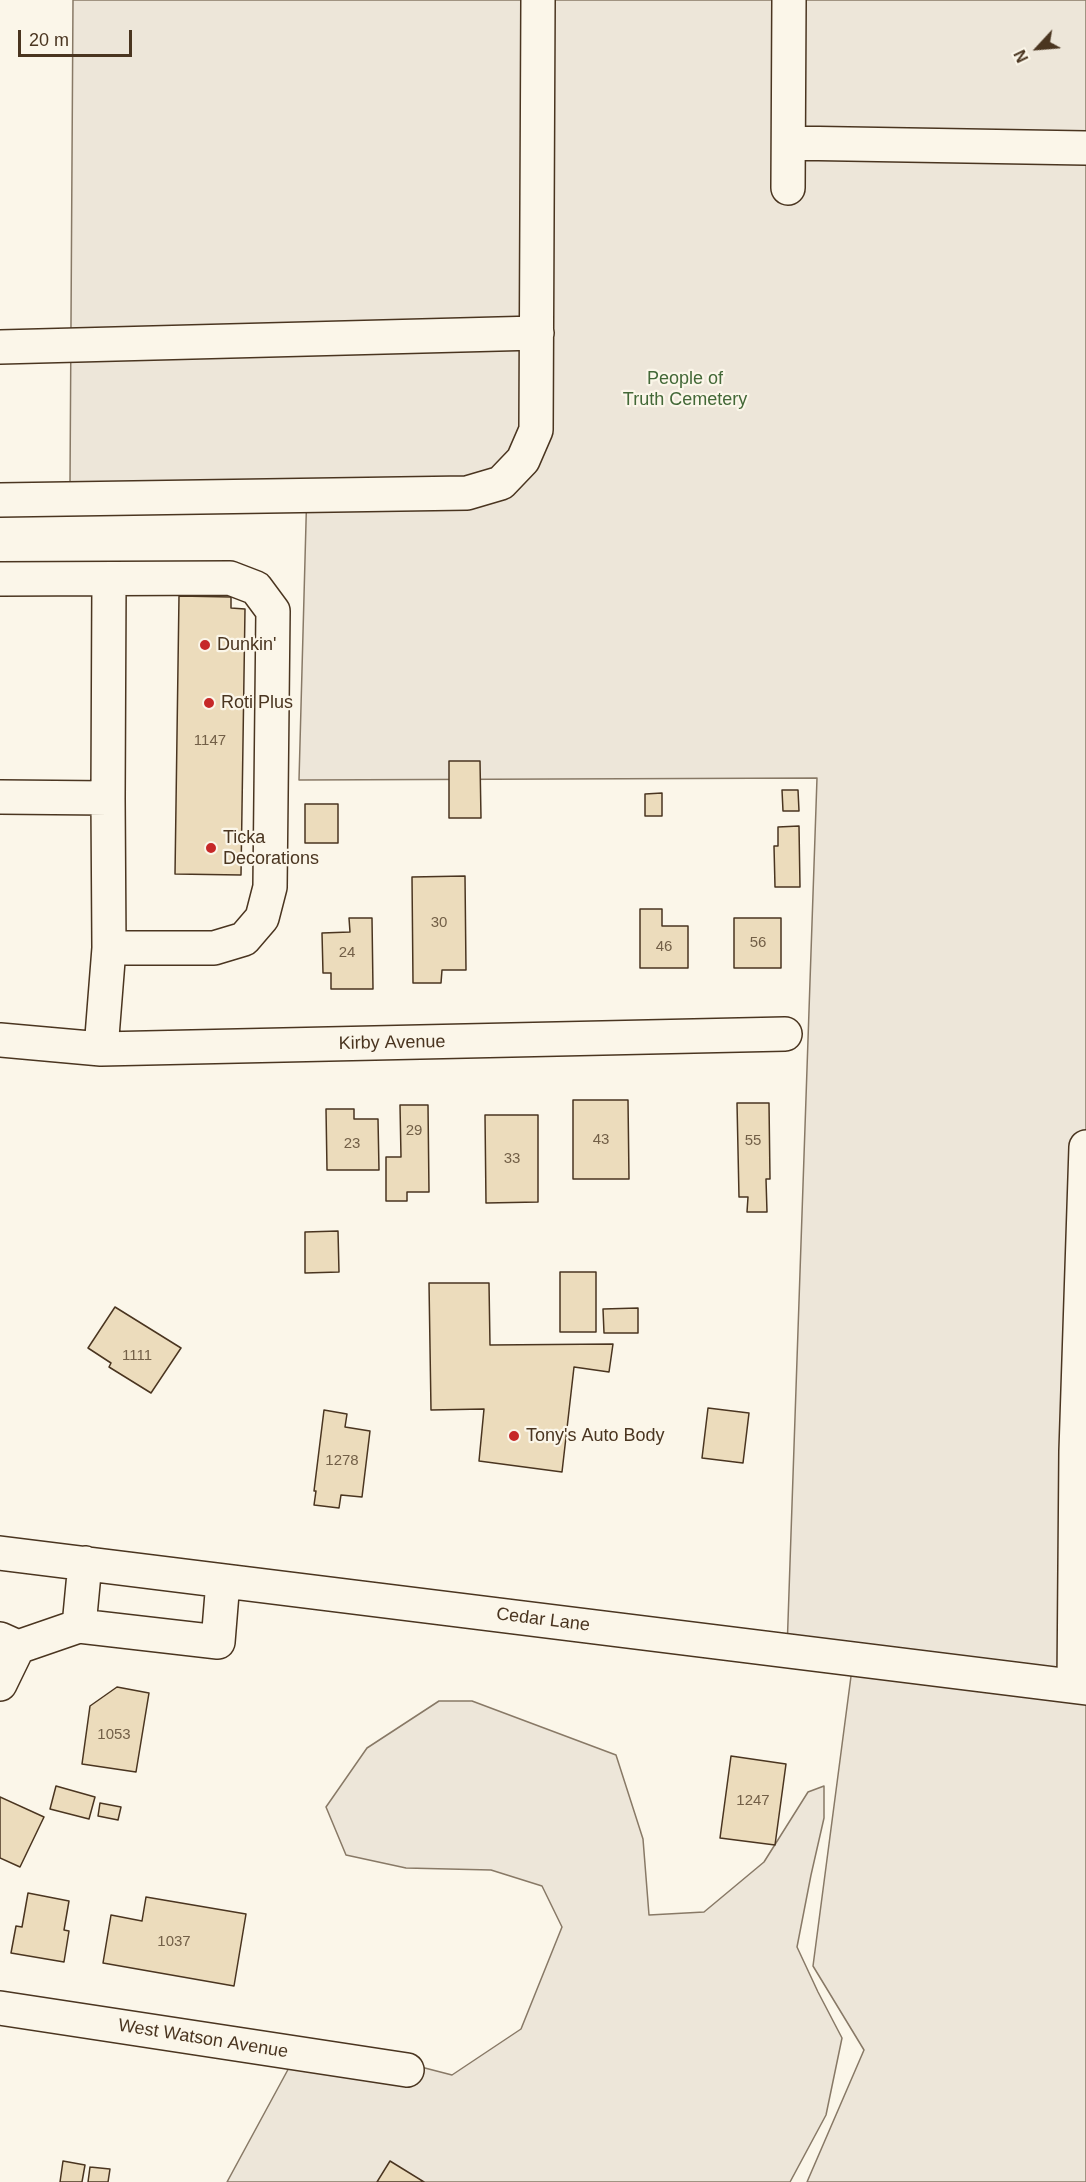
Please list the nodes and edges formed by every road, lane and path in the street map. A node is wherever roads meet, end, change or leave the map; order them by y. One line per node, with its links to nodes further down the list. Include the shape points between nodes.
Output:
1 (538, 0): 6 (street)
2 (789, 0): 3 (street)
3 (789, 143): 4 (street); 5 (street)
4 (1086, 148)
5 (788, 188)
6 (537, 333): 7 (street); 8 (street, via 536,430 523,460 501,483 467,493)
7 (0, 347)
8 (0, 500)
9 (0, 579): 10 (street)
10 (109, 580): 12 (street); 13 (street, via 230,578 256,588 273,611 270,887 262,918 244,939 214,948)
11 (0, 797): 12 (street)
12 (108, 798): 13 (street)
13 (109, 948): 16 (street)
14 (785, 1034): 16 (street, Kirby Avenue)
15 (0, 1040): 16 (street, Kirby Avenue)
16 (101, 1049)
17 (1086, 1147): 18 (street)
18 (1083, 1347): 19 (street)
19 (1081, 1452): 26 (street)
20 (0, 1553): 21 (street, Cedar Lane)
21 (85, 1563): 22 (street, Cedar Lane); 23 (street)
22 (223, 1581): 23 (street, via 218,1642); 26 (street, Cedar Lane)
23 (79, 1626): 24 (street)
24 (9, 1643): 25 (street)
25 (0, 1684)
26 (1080, 1687)
27 (0, 2008): 28 (street, West Watson Avenue)
28 (407, 2070)

